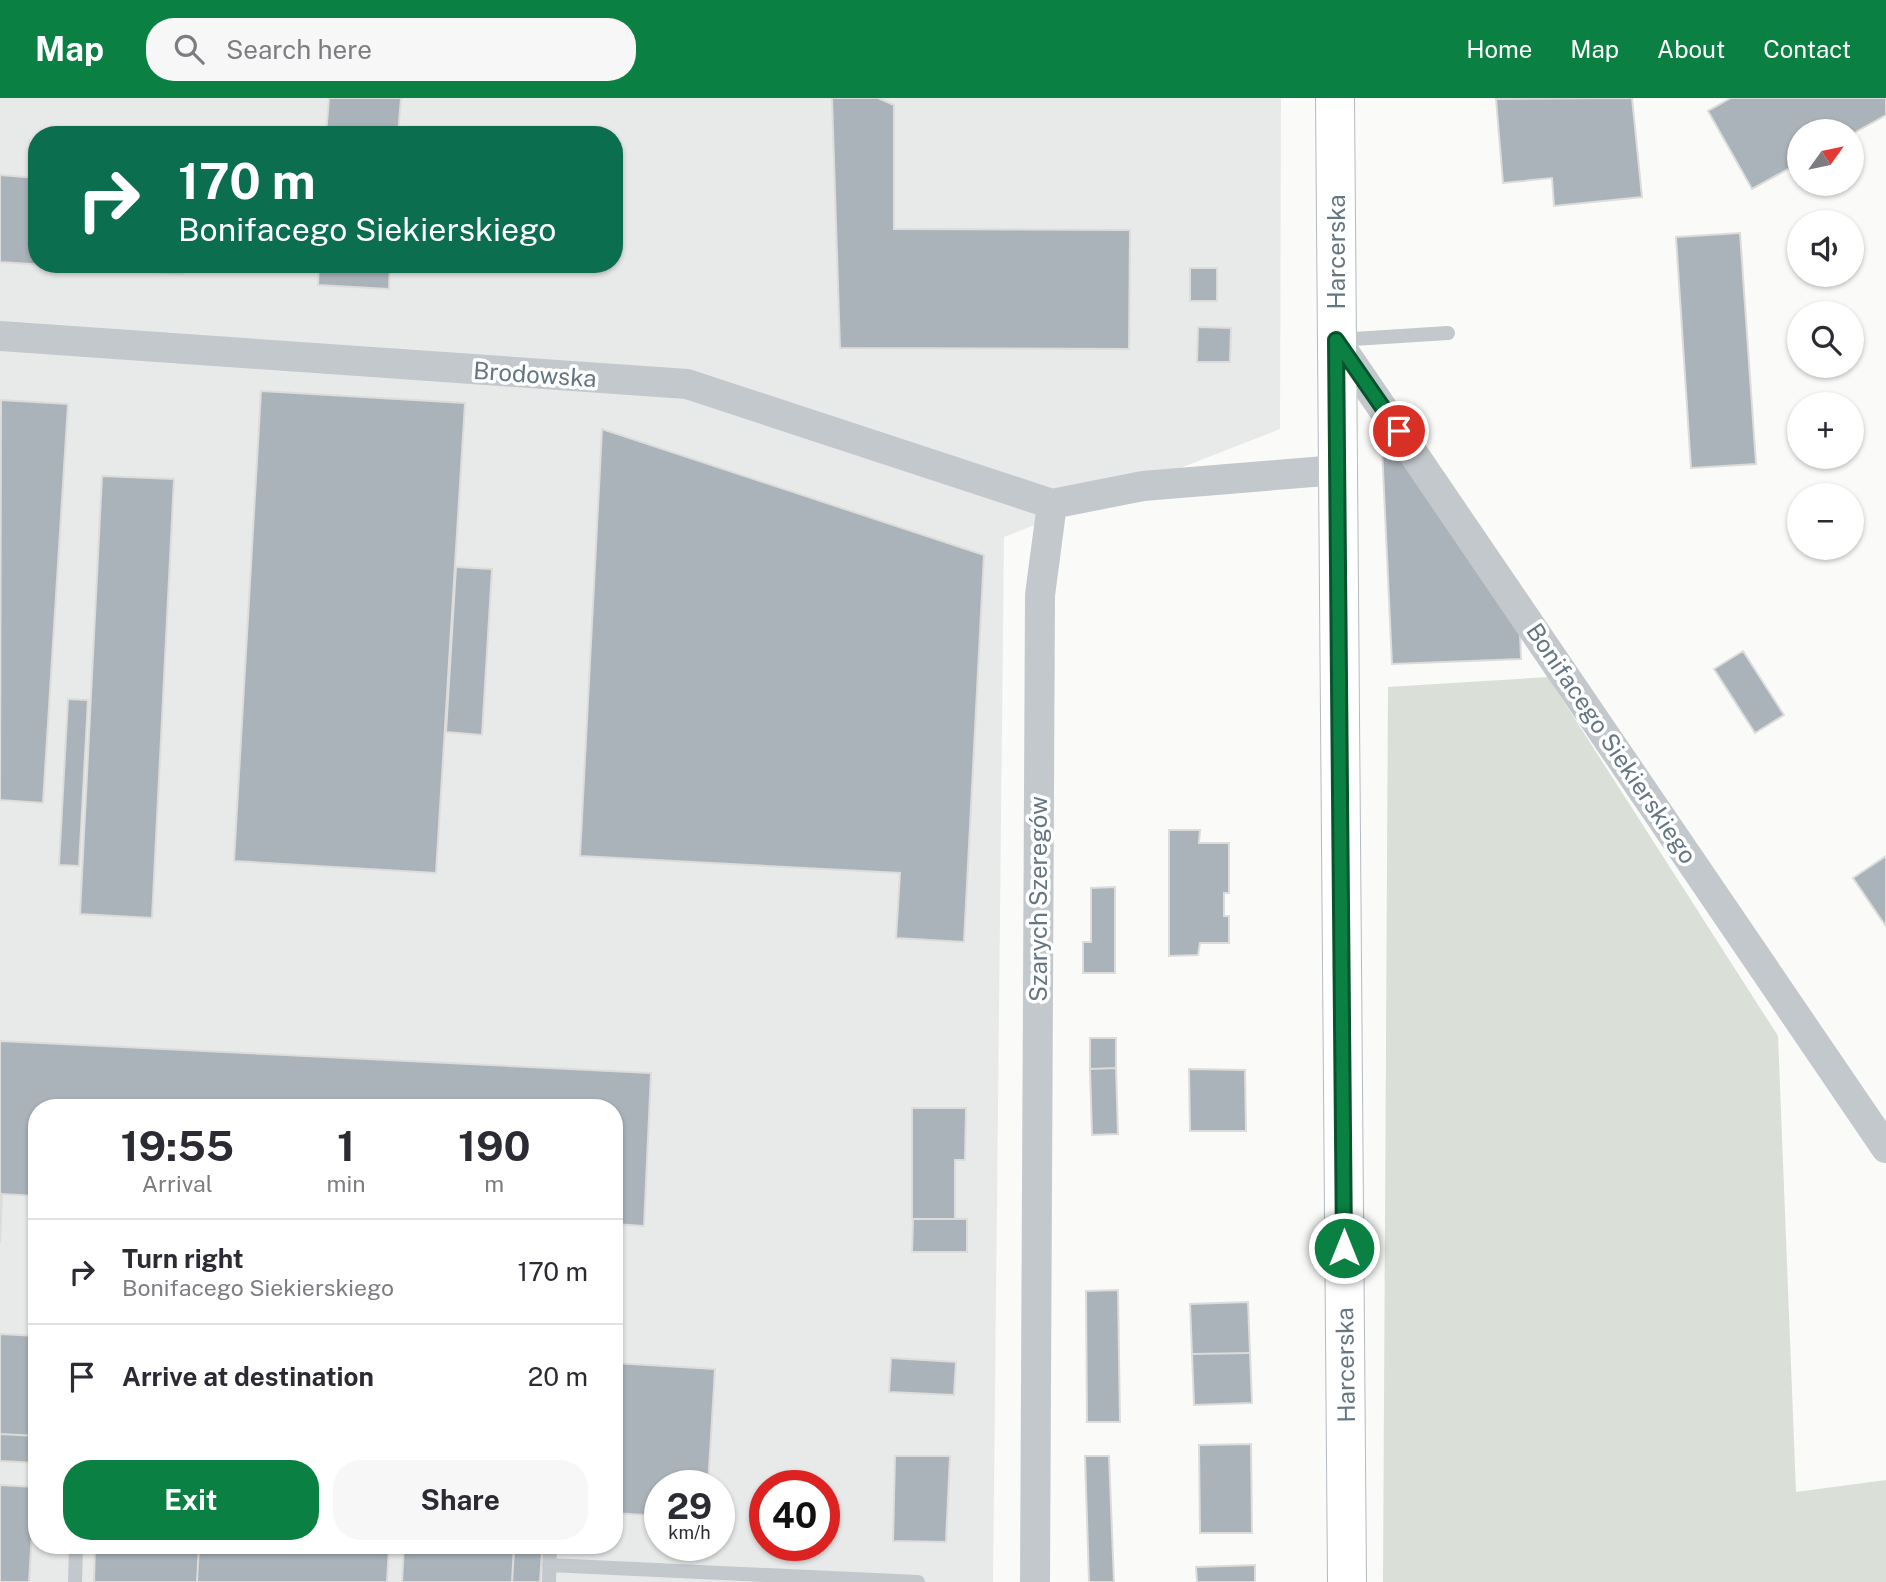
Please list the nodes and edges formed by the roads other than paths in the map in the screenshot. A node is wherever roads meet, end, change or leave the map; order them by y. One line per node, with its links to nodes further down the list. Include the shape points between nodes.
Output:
1 (1335, 98): 4 (street, Harcerska)
2 (1448, 333): 4 (lane)
3 (0, 336): 6 (street, Brodowska, via 687,384)
4 (1336, 340): 5 (street, Harcerska); 7 (street, Bonifacego Siekierskiego)
5 (1337, 470): 6 (street, via 1143,486); 15 (street, Harcerska)
6 (1052, 504): 14 (street, Szarych Szeregów, via 1040,595)
7 (1886, 1148)
8 (76, 1554): 11 (lane)
9 (550, 1554): 10 (lane)
10 (549, 1565): 12 (lane); 13 (lane)
11 (75, 1582)
12 (549, 1582)
13 (918, 1582)
14 (1035, 1582)
15 (1347, 1582)

